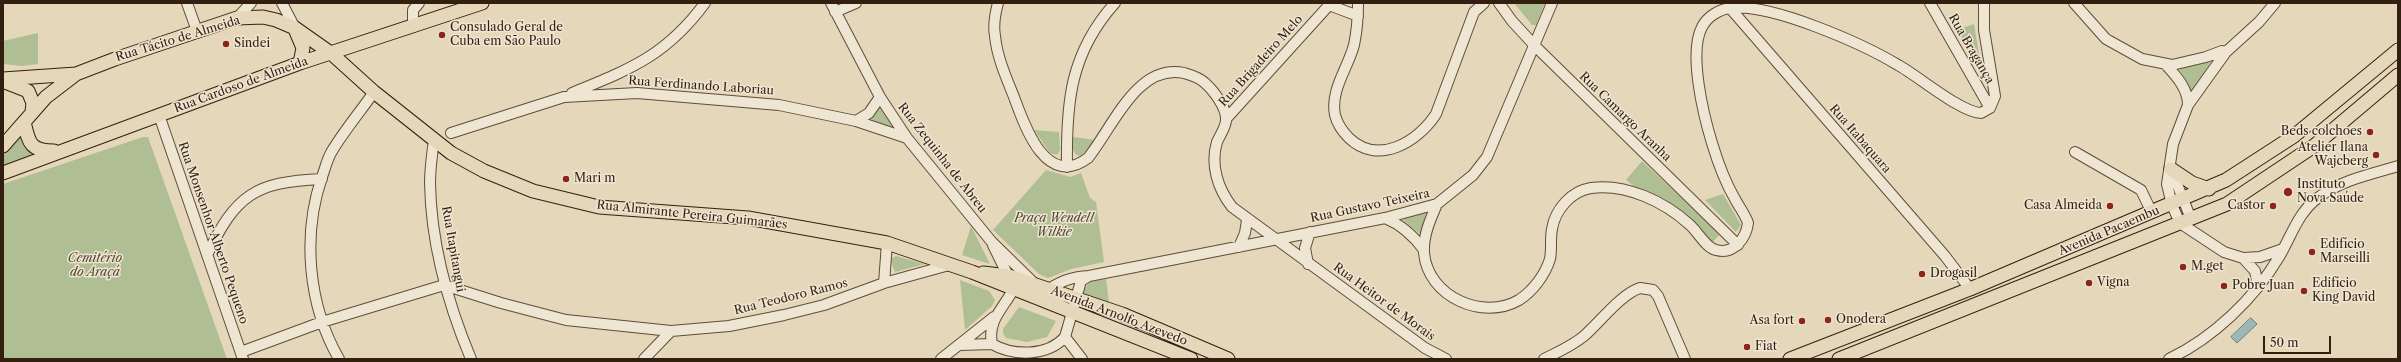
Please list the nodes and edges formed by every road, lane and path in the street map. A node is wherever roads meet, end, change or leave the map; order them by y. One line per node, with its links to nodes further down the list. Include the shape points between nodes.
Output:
1 (187, 3): 25 (street)
2 (251, 3): 22 (street)
3 (282, 3): 24 (street)
4 (419, 3): 23 (street, via 412,10)
5 (482, 3): 23 (main road, Rua Cardoso de Almeida)
6 (705, 3): 38 (street, via 688,26 662,50 635,67)
7 (856, 3): 19 (street)
8 (998, 3): 53 (street, via 994,35 998,53 1029,136 1052,162)
9 (1115, 3): 53 (street, via 1087,42 1077,67 1067,107)
10 (1358, 3): 21 (street)
11 (1484, 3): 21 (street, via 1474,12 1436,114 1416,137 1384,150 1368,149 1354,143 1343,131 1335,116 1334,99 1353,46)
12 (1499, 3): 27 (street, Rua Camargo Aranha)
13 (1552, 3): 27 (street, Rua Gustavo Teixeira)
14 (1930, 3): 41 (street, Rua Bragança)
15 (1984, 3): 41 (street, via 1984,30 1995,89)
16 (2074, 3): 32 (street, via 2113,44 2142,59)
17 (2275, 3): 29 (street, via 2259,22)
18 (1330, 4): 21 (street); 44 (street, Rua Brigadeiro Melo)
19 (833, 7): 39 (street, Rua Zequinha de Abreu)
20 (1730, 8): 41 (street, via 1761,10 1844,38 1897,64 1968,110 1981,113); 68 (street, via 1714,15 1706,22 1698,37 1697,48 1703,107 1712,143 1728,184 1748,223 1744,239); 82 (street, Rua Itabaquara, via 1945,256)
21 (1358, 16)
22 (237, 18): 24 (main road, Rua Tácito de Almeida, via 263,17); 25 (main road, Rua Tácito de Almeida)
23 (413, 27): 26 (main road, Rua Cardoso de Almeida)
24 (295, 28): 30 (main road, Rua Tácito de Almeida); 31 (main road, via 303,48)
25 (197, 31): 34 (main road, Rua Tácito de Almeida)
26 (354, 46): 30 (main road, Rua Cardoso de Almeida); 33 (main road)
27 (1534, 46): 59 (street, Rua Gustavo Teixeira, via 1487,157 1473,175); 68 (street, Rua Camargo Aranha)
28 (2398, 50): 57 (main road, Avenida Pacaembu, via 2294,136)
29 (2226, 52): 32 (street); 40 (street)
30 (332, 54): 31 (main road, Rua Cardoso de Almeida); 33 (main road, Rua Almirante Pereira Guimarães)
31 (300, 63): 42 (main road, Rua Cardoso de Almeida)
32 (2166, 66): 40 (street, via 2185,90)
33 (349, 70): 37 (main road, Rua Almirante Pereira Guimarães)
34 (76, 74): 36 (main road); 43 (main road, Rua Tácito de Almeida, via 46,97)
35 (2398, 75): 63 (main road, Avenida Pacaembu, via 2341,126 2288,164 2227,204)
36 (3, 80): 43 (main road, via 28,90 33,103)
37 (374, 92): 48 (main road, Rua Almirante Pereira Guimarães); 56 (street, via 331,152)
38 (564, 97): 45 (street, Rua Ferdinando Laboriau, via 637,93 779,105); 46 (street, Rua Ferdinando Laboriau)
39 (880, 97): 45 (street, via 869,113); 47 (street, Rua Zequinha de Abreu)
40 (2188, 105): 54 (street, via 2174,144)
41 (1990, 108)
42 (159, 115): 50 (main road, Rua Cardoso de Almeida); 72 (street, Rua Monsenhor Alberto Pequeno)
43 (28, 117): 49 (main road); 50 (main road, via 27,138 34,148)
44 (1226, 119): 53 (street, via 1224,109 1203,81 1186,74 1165,72 1151,77 1136,90 1088,158 1079,165); 62 (street, Rua Heitor de Morais, via 1215,152 1218,183 1225,198)
45 (856, 121): 47 (street, Rua Ferdinando Laboriau)
46 (451, 134)
47 (907, 138): 66 (street, Rua Zequinha de Abreu)
48 (434, 140): 67 (main road, Rua Almirante Pereira Guimarães, via 484,170 533,191 592,205 748,218); 79 (street, Rua Itapitangui, via 430,183 432,214)
49 (3, 146)
50 (57, 152): 55 (main road, Rua Cardoso de Almeida)
51 (2075, 152): 60 (street, via 2141,190)
52 (2398, 166): 70 (street, via 2344,184 2320,196 2302,214)
53 (1067, 167)
54 (2171, 169): 57 (main road, via 2192,183); 58 (street, via 2167,184)
55 (3, 172)
56 (322, 179): 72 (street, via 290,180 243,199 228,216); 86 (street, via 314,200 311,246 315,298)
57 (2209, 189): 58 (main road, Avenida Pacaembu)
58 (2178, 202): 60 (main road, Avenida Pacaembu); 63 (street)
59 (1437, 204): 61 (street, Rua Gustavo Teixeira); 71 (street, via 1424,241)
60 (2152, 213): 82 (main road, Avenida Pacaembu)
61 (1385, 218): 64 (street, Rua Gustavo Teixeira); 71 (street, via 1412,234)
62 (1247, 220): 65 (street, Rua Heitor de Morais); 69 (street, via 1246,233)
63 (2185, 221): 73 (street, via 2224,252); 103 (main road, Avenida Pacaembu)
64 (1310, 232): 65 (street, Rua Gustavo Teixeira); 74 (street, via 1305,248)
65 (1274, 240): 69 (street, Rua Gustavo Teixeira); 74 (street, Rua Heitor de Morais)
66 (991, 242): 77 (street, Rua Zequinha de Abreu); 81 (street, Rua Zequinha de Abreu)
67 (887, 243): 75 (main road, Rua Almirante Pereira Guimarães); 78 (street)
68 (1738, 245): 71 (street, via 1724,250 1712,249 1690,226 1661,205 1640,195 1603,186 1585,189 1566,201 1555,219 1550,260 1541,279 1520,299 1506,305 1478,307 1451,297 1436,282)
69 (1240, 247): 76 (street, Rua Gustavo Teixeira)
70 (2283, 249): 73 (street); 80 (street)
71 (1424, 250)
72 (207, 255): 91 (street, Rua Monsenhor Alberto Pequeno)
73 (2243, 258): 80 (street, via 2255,271)
74 (1308, 264): 99 (street, Rua Heitor de Morais, via 1425,348)
75 (949, 265): 77 (main road, Rua Almirante Pereira Guimarães); 78 (street, Rua Teodoro Ramos)
76 (1089, 276): 81 (street, Rua Gustavo Teixeira); 83 (street, via 1081,281)
77 (1011, 282): 81 (main road, Avenida Arnolfo Azevedo); 84 (main road, Avenida Arnolfo Azevedo); 85 (street)
78 (884, 283): 87 (street, Rua Teodoro Ramos, via 824,304 754,322)
79 (444, 285): 86 (street); 87 (street, Rua Teodoro Ramos, via 566,320); 93 (street, Rua Itapitangui)
80 (2258, 286): 104 (street, via 2238,310 2217,328)
81 (1042, 287): 83 (main road, Avenida Arnolfo Azevedo)
82 (1970, 289): 102 (main road, Avenida Pacaembu)
83 (1075, 298): 84 (street); 98 (main road, Avenida Arnolfo Azevedo, via 1122,314)
84 (1071, 312): 88 (street); 97 (main road, Avenida Arnolfo Azevedo)
85 (994, 317): 89 (street, via 990,336); 90 (street)
86 (322, 322): 91 (street); 92 (street)
87 (671, 331): 94 (street)
88 (1065, 338): 89 (street, via 1051,349 1037,352 1006,350); 96 (street)
89 (992, 344): 90 (street, via 972,343)
90 (958, 346): 95 (street)
91 (242, 355)
92 (339, 359)
93 (471, 359)
94 (644, 359)
95 (941, 359)
96 (1082, 359)
97 (1192, 359)
98 (1228, 359)
99 (1446, 359)
100 (1544, 359): 101 (street, via 1568,348 1627,296 1640,288 1653,290 1658,296)
101 (1684, 359)
102 (1790, 359)
103 (1839, 359)
104 (2169, 359)

